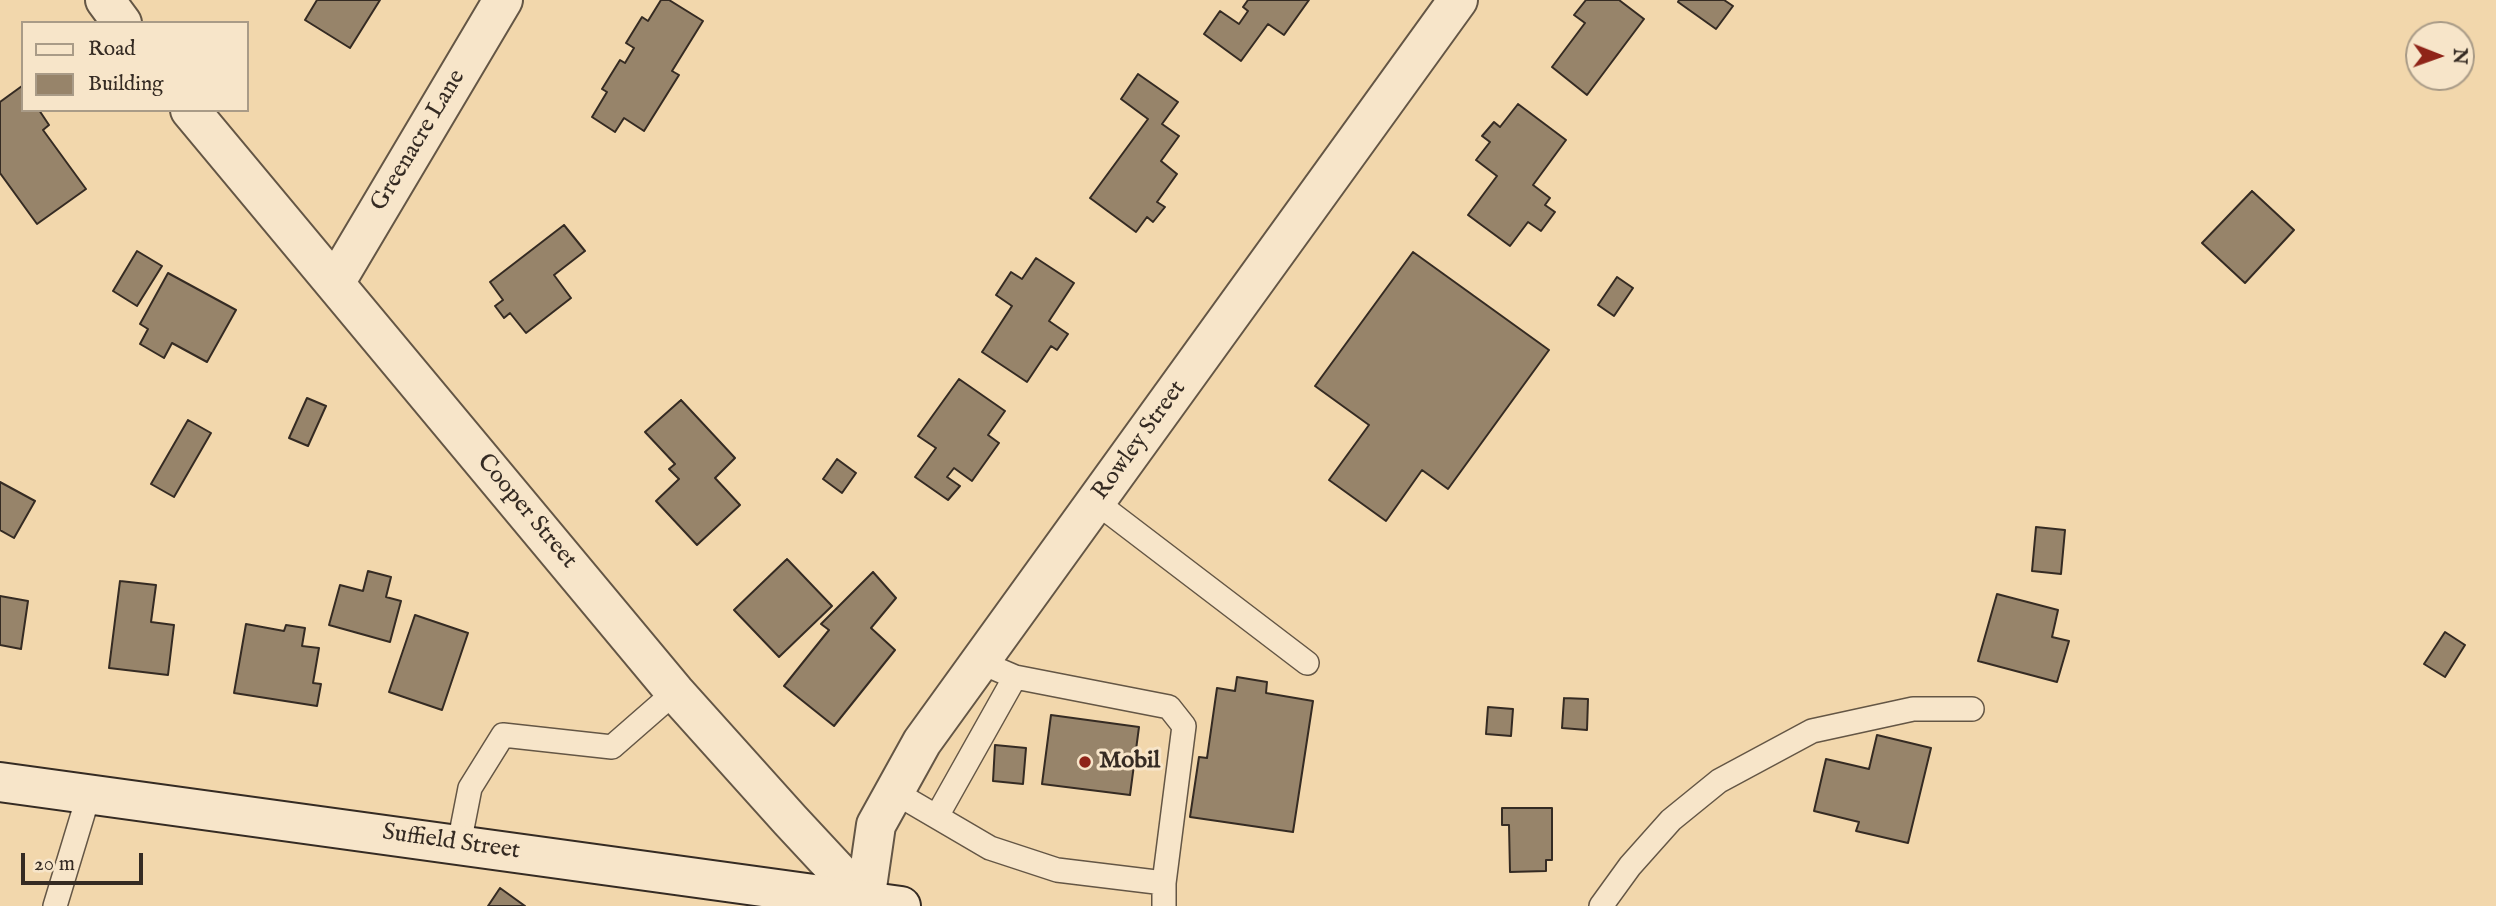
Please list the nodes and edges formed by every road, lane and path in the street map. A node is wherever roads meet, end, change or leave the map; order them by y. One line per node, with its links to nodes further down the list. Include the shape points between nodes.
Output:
1 (105, 0): 4 (street)
2 (503, 0): 6 (street, Greenacre Lane)
3 (1458, 0): 7 (street, Rowley Street)
4 (121, 21)
5 (192, 112): 6 (street, Cooper Street)
6 (335, 283): 11 (street, Cooper Street)
7 (1096, 502): 8 (street, Rowley Street); 9 (lane)
8 (980, 662): 10 (lane); 14 (street, Rowley Street, via 922,742)
9 (1307, 663)
10 (1015, 677): 16 (lane); 18 (lane, via 1169,707 1184,726)
11 (676, 692): 17 (lane, via 612,747 503,735 470,789); 19 (street, Cooper Street, via 790,820)
12 (1972, 709): 21 (lane, via 1913,709 1812,731 1719,781 1671,820)
13 (0, 782): 15 (street, Suffield Street)
14 (896, 793): 16 (lane); 19 (street, Rowley Street, via 876,825)
15 (89, 794): 17 (street, Suffield Street); 20 (lane)
16 (937, 816): 18 (lane, via 990,848 1057,870)
17 (459, 844): 19 (street, Suffield Street)
18 (1164, 895)
19 (879, 904)
20 (54, 906)
21 (1601, 906)

